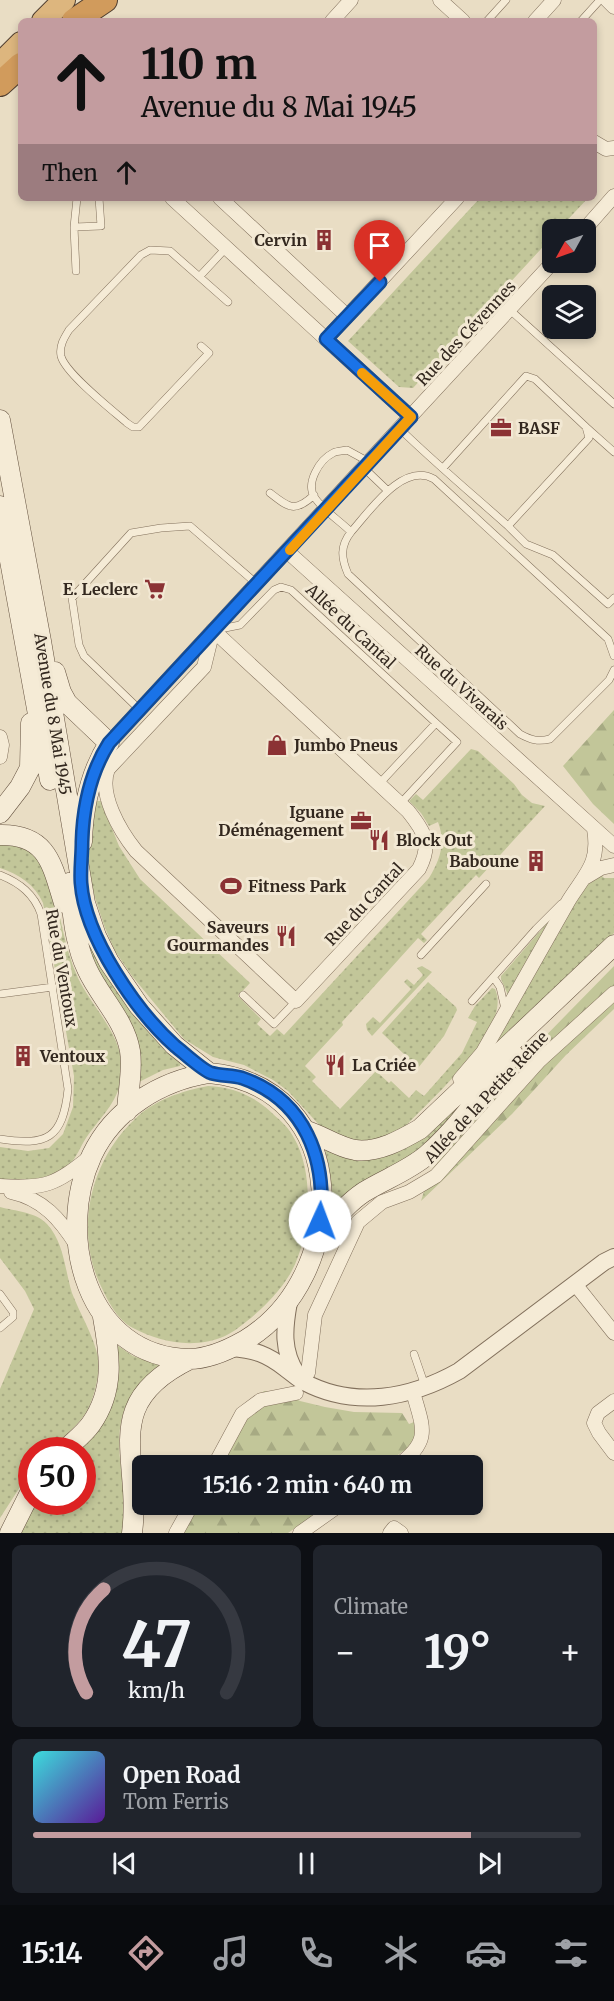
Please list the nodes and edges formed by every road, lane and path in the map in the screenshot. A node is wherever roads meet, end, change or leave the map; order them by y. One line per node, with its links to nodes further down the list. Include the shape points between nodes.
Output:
1 (64, 0): 10 (highway)
2 (105, 0): 11 (highway)
3 (351, 0): 12 (street)
4 (440, 0): 13 (street)
5 (507, 0): 14 (lane)
6 (554, 0): 15 (street)
7 (600, 0): 16 (lane)
8 (607, 0): 9 (street)
9 (614, 7)
10 (46, 18)
11 (78, 18)
12 (335, 18)
13 (460, 18)
14 (490, 18)
15 (538, 18)
16 (584, 18)
17 (18, 46): 18 (highway)
18 (0, 64)
19 (18, 68): 20 (highway)
20 (0, 84)
21 (614, 197): 27 (street)
22 (77, 201): 28 (lane)
23 (99, 201): 28 (lane, via 101,226)
24 (175, 201): 29 (street)
25 (223, 201): 35 (street)
26 (448, 201): 35 (street)
27 (594, 219)
28 (74, 227): 30 (lane)
29 (226, 249): 32 (lane); 36 (street)
30 (76, 271)
31 (544, 273): 34 (street, Rue des Cévennes)
32 (200, 276): 33 (lane); 37 (lane, via 170,251 150,250 69,330 60,349 66,367 127,423 139,427 209,353)
33 (228, 302)
34 (510, 310): 38 (lane); 39 (street, Rue des Cévennes)
35 (347, 316): 36 (street)
36 (326, 339): 39 (street)
37 (201, 346)
38 (614, 404)
39 (411, 417): 42 (street, Rue des Cévennes)
40 (0, 420): 57 (main road, Avenue du 8 Mai 1945)
41 (586, 427): 43 (lane); 45 (lane, via 535,379 526,376); 51 (lane, via 589,438)
42 (400, 429): 44 (street, Rue des Cévennes); 45 (lane)
43 (614, 452)
44 (367, 465): 46 (lane); 48 (lane, via 347,450 334,452 317,468); 50 (street, Rue des Cévennes)
45 (443, 468): 51 (lane)
46 (388, 491): 52 (lane); 58 (lane, via 414,475 434,479 608,639)
47 (270, 493): 48 (lane, via 293,508)
48 (314, 495): 50 (lane)
49 (0, 506): 60 (main road, Avenue du 8 Mai 1945)
50 (326, 509): 52 (lane); 53 (street, Rue des Cévennes)
51 (508, 526): 55 (lane, via 526,544 553,555)
52 (351, 532): 59 (lane, via 342,548 348,574 520,735 530,740 550,739 609,680)
53 (288, 552): 54 (street, Rue des Cévennes); 69 (street, Rue du Vivarais)
54 (257, 584): 56 (street, Rue des Cévennes); 61 (lane, via 190,526 131,533 72,598 84,656)
55 (612, 604)
56 (213, 630): 61 (street, Rue des Cévennes); 62 (lane, Allée du Cantal, via 240,625 274,590 291,590); 66 (street, Rue du Cantal); 86 (street, via 204,667 108,769 105,789 117,824 136,851)
57 (41, 641): 64 (main road, via 67,703); 75 (main road, Avenue du 8 Mai 1945)
58 (614, 656)
59 (614, 670)
60 (32, 684): 68 (main road, via 30,768); 78 (main road, Avenue du 8 Mai 1945, via 70,884)
61 (140, 710): 64 (street, Rue des Cévennes)
62 (436, 723): 66 (lane); 67 (lane, Allée du Cantal, via 457,742)
63 (0, 737): 65 (street)
64 (109, 743): 75 (main road, via 91,778 83,822)
65 (0, 757)
66 (379, 784): 67 (street, Rue du Cantal)
67 (400, 804): 86 (street, Rue du Cantal, via 415,820 427,844 426,856 419,869)
68 (0, 813)
69 (594, 828): 71 (street, Rue du Vivarais); 74 (street, via 597,844)
70 (0, 835): 78 (main road, via 26,837 50,861)
71 (614, 846)
72 (614, 866): 74 (street)
73 (0, 875): 82 (lane, Rue du Ventoux, via 19,884 37,903)
74 (586, 877): 77 (street)
75 (81, 884): 90 (main road, Avenue du 8 Mai 1945, via 96,936 115,971 139,1006 174,1045)
76 (486, 884): 80 (lane)
77 (569, 900): 81 (lane, via 546,919); 89 (street)
78 (77, 942): 91 (main road, Avenue du 8 Mai 1945, via 130,1050)
79 (614, 945): 88 (main road)
80 (421, 955)
81 (494, 978): 87 (lane); 89 (lane)
82 (53, 987): 84 (lane); 94 (lane, Rue du Ventoux, via 68,1089 60,1123 36,1142)
83 (614, 993): 109 (street, Allée de la Petite Reine, via 539,1060 436,1176 382,1202 358,1222 315,1315)
84 (0, 994)
85 (243, 994): 86 (lane, via 274,1024)
86 (296, 1000)
87 (472, 1001)
88 (552, 1004): 92 (main road); 97 (main road, via 427,1154 347,1205)
89 (505, 1012): 92 (street, via 483,1052 439,1101)
90 (209, 1073): 91 (main road, via 160,1086); 93 (main road, via 242,1078 263,1088 279,1098)
91 (127, 1111): 95 (main road)
92 (420, 1129): 93 (main road, via 376,1149 355,1150)
93 (307, 1131): 97 (main road, via 321,1177)
94 (0, 1139)
95 (93, 1154): 96 (street, via 48,1185); 98 (main road, via 79,1201)
96 (0, 1188): 98 (street, via 25,1195 49,1209)
97 (318, 1237): 102 (main road, via 304,1278)
98 (77, 1247): 103 (main road, via 88,1286)
99 (614, 1257): 100 (street)
100 (575, 1284): 105 (street); 110 (street, via 459,1371)
101 (0, 1294): 104 (lane, via 13,1312)
102 (288, 1302): 106 (main road, via 269,1323); 109 (street, via 286,1351)
103 (103, 1317): 108 (main road, via 142,1347 161,1355); 112 (main road, via 110,1372 107,1392 90,1426)
104 (0, 1328)
105 (614, 1333)
106 (231, 1348): 108 (main road); 109 (street, via 251,1349 267,1356)
107 (414, 1354): 110 (lane)
108 (190, 1359): 120 (main road, via 158,1378 135,1409 129,1434 135,1495)
109 (302, 1382): 110 (street, via 353,1396 395,1396); 114 (street, via 261,1400 242,1414)
110 (420, 1390): 115 (street, via 423,1431)
111 (614, 1401): 113 (street, via 598,1413 594,1423)
112 (79, 1437)
113 (614, 1453)
114 (220, 1455)
115 (411, 1455)
116 (18, 1514): 119 (main road)
117 (186, 1515): 121 (street)
118 (326, 1515): 122 (street)
119 (10, 1529)
120 (132, 1533)
121 (176, 1533)
122 (301, 1533)
123 (390, 1533): 124 (street, via 394,1528)
124 (401, 1533)

